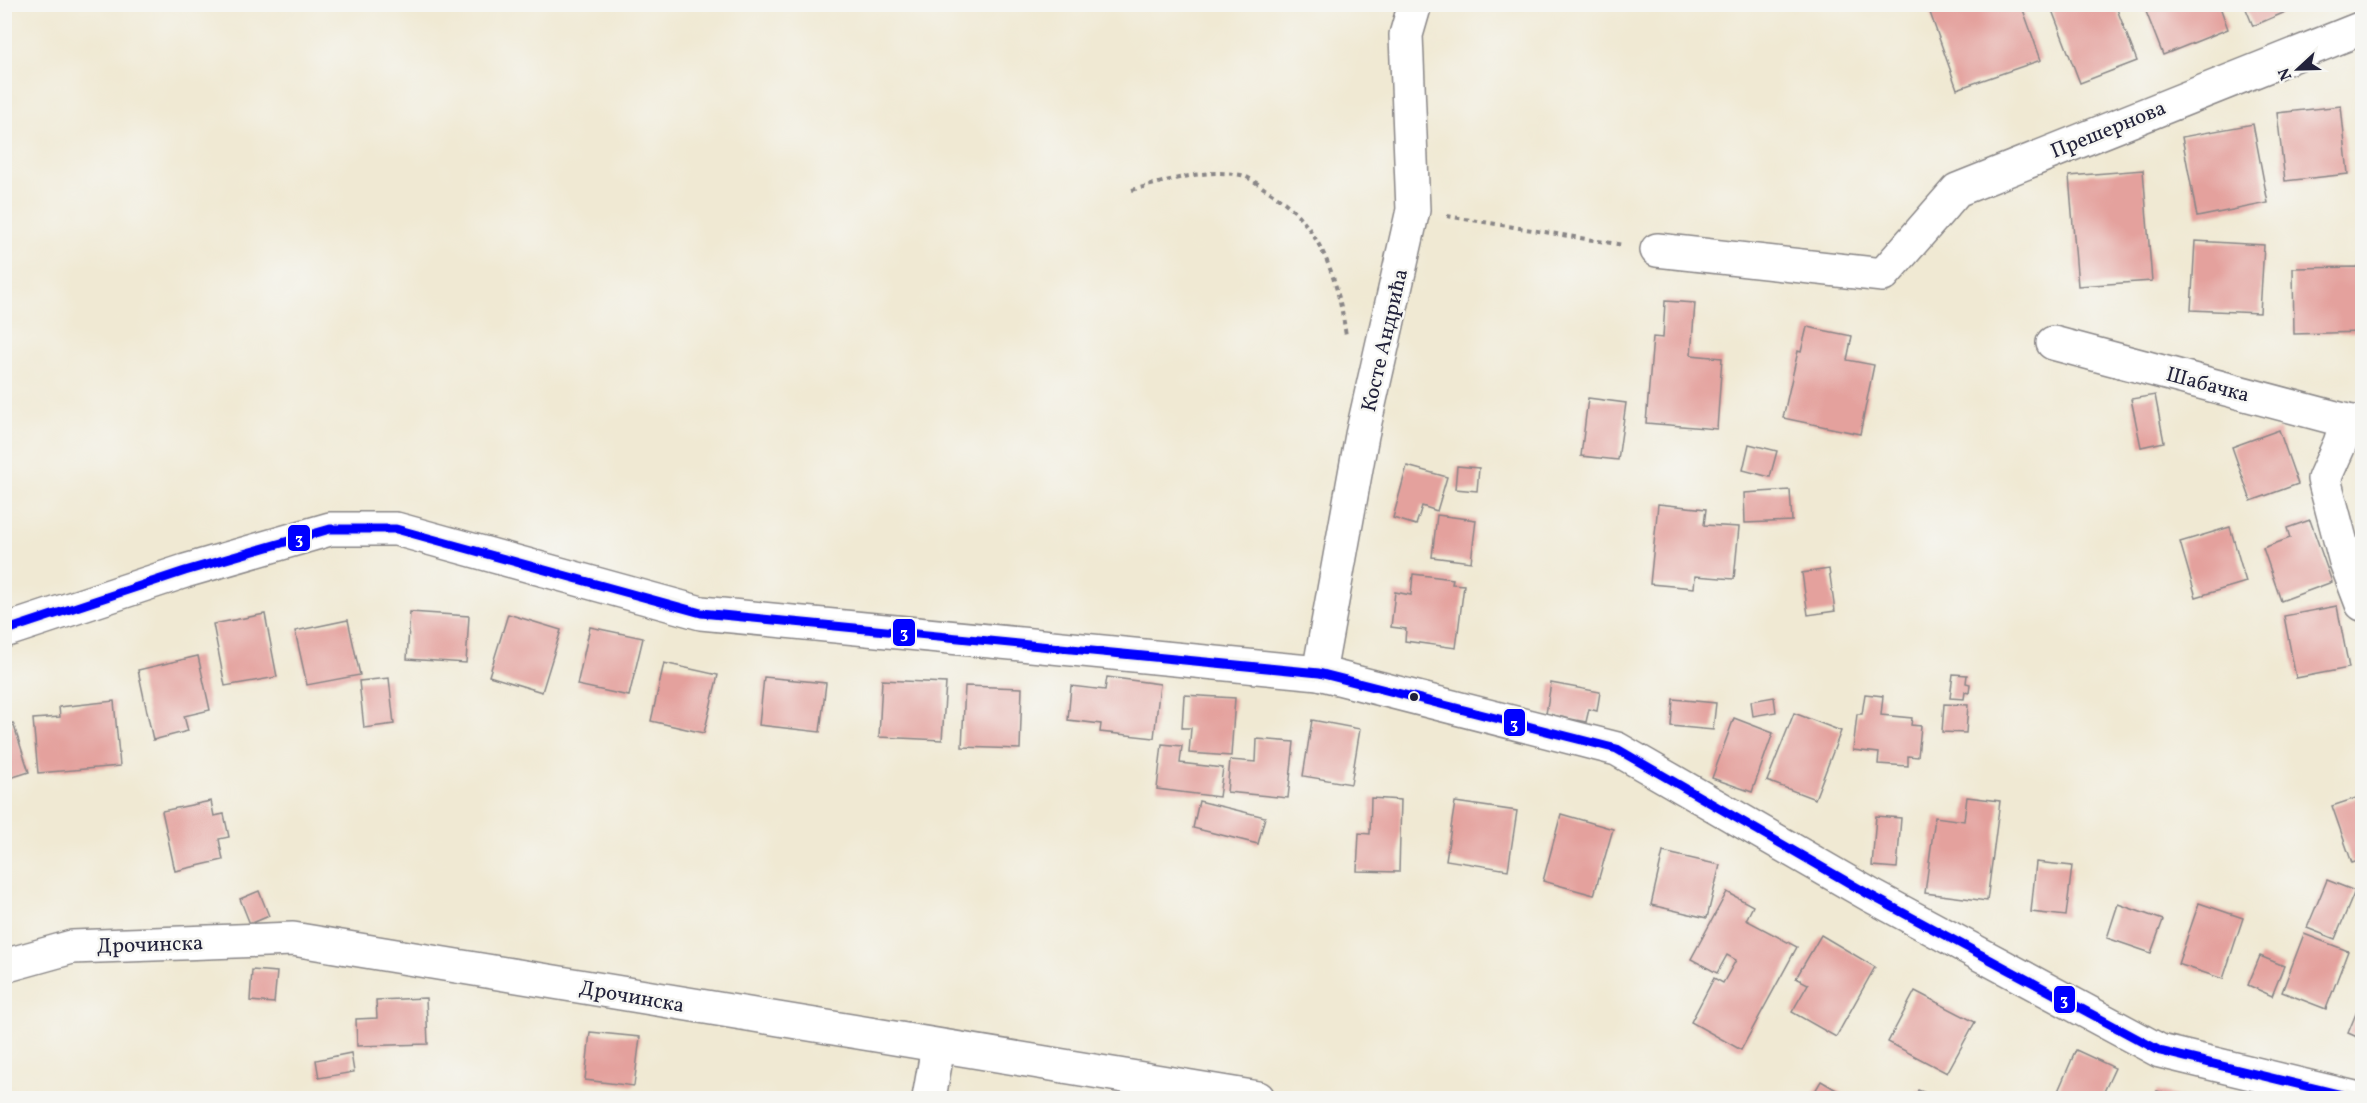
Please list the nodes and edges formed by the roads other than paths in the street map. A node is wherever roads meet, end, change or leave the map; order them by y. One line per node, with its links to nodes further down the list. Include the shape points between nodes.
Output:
1 (1414, 4): 8 (street, Косте Андрића, via 1406,35 1413,210 1362,435)
2 (2362, 28): 3 (street, Прешернова, via 1957,190 1883,275)
3 (1657, 250)
4 (2053, 343): 5 (street, Шабачка)
5 (2355, 422): 6 (street, via 2340,443 2324,479 2346,562)
6 (2362, 604)
7 (4, 631): 8 (street, via 330,529 396,529 701,613)
8 (1319, 673): 13 (street, via 1617,749 1870,895 2160,1051)
9 (4, 966): 10 (street, Дрочинска, via 72,947 292,939)
10 (938, 1047): 11 (street); 12 (street, Дрочинска)
11 (930, 1098)
12 (1258, 1098)
13 (2355, 1098)

